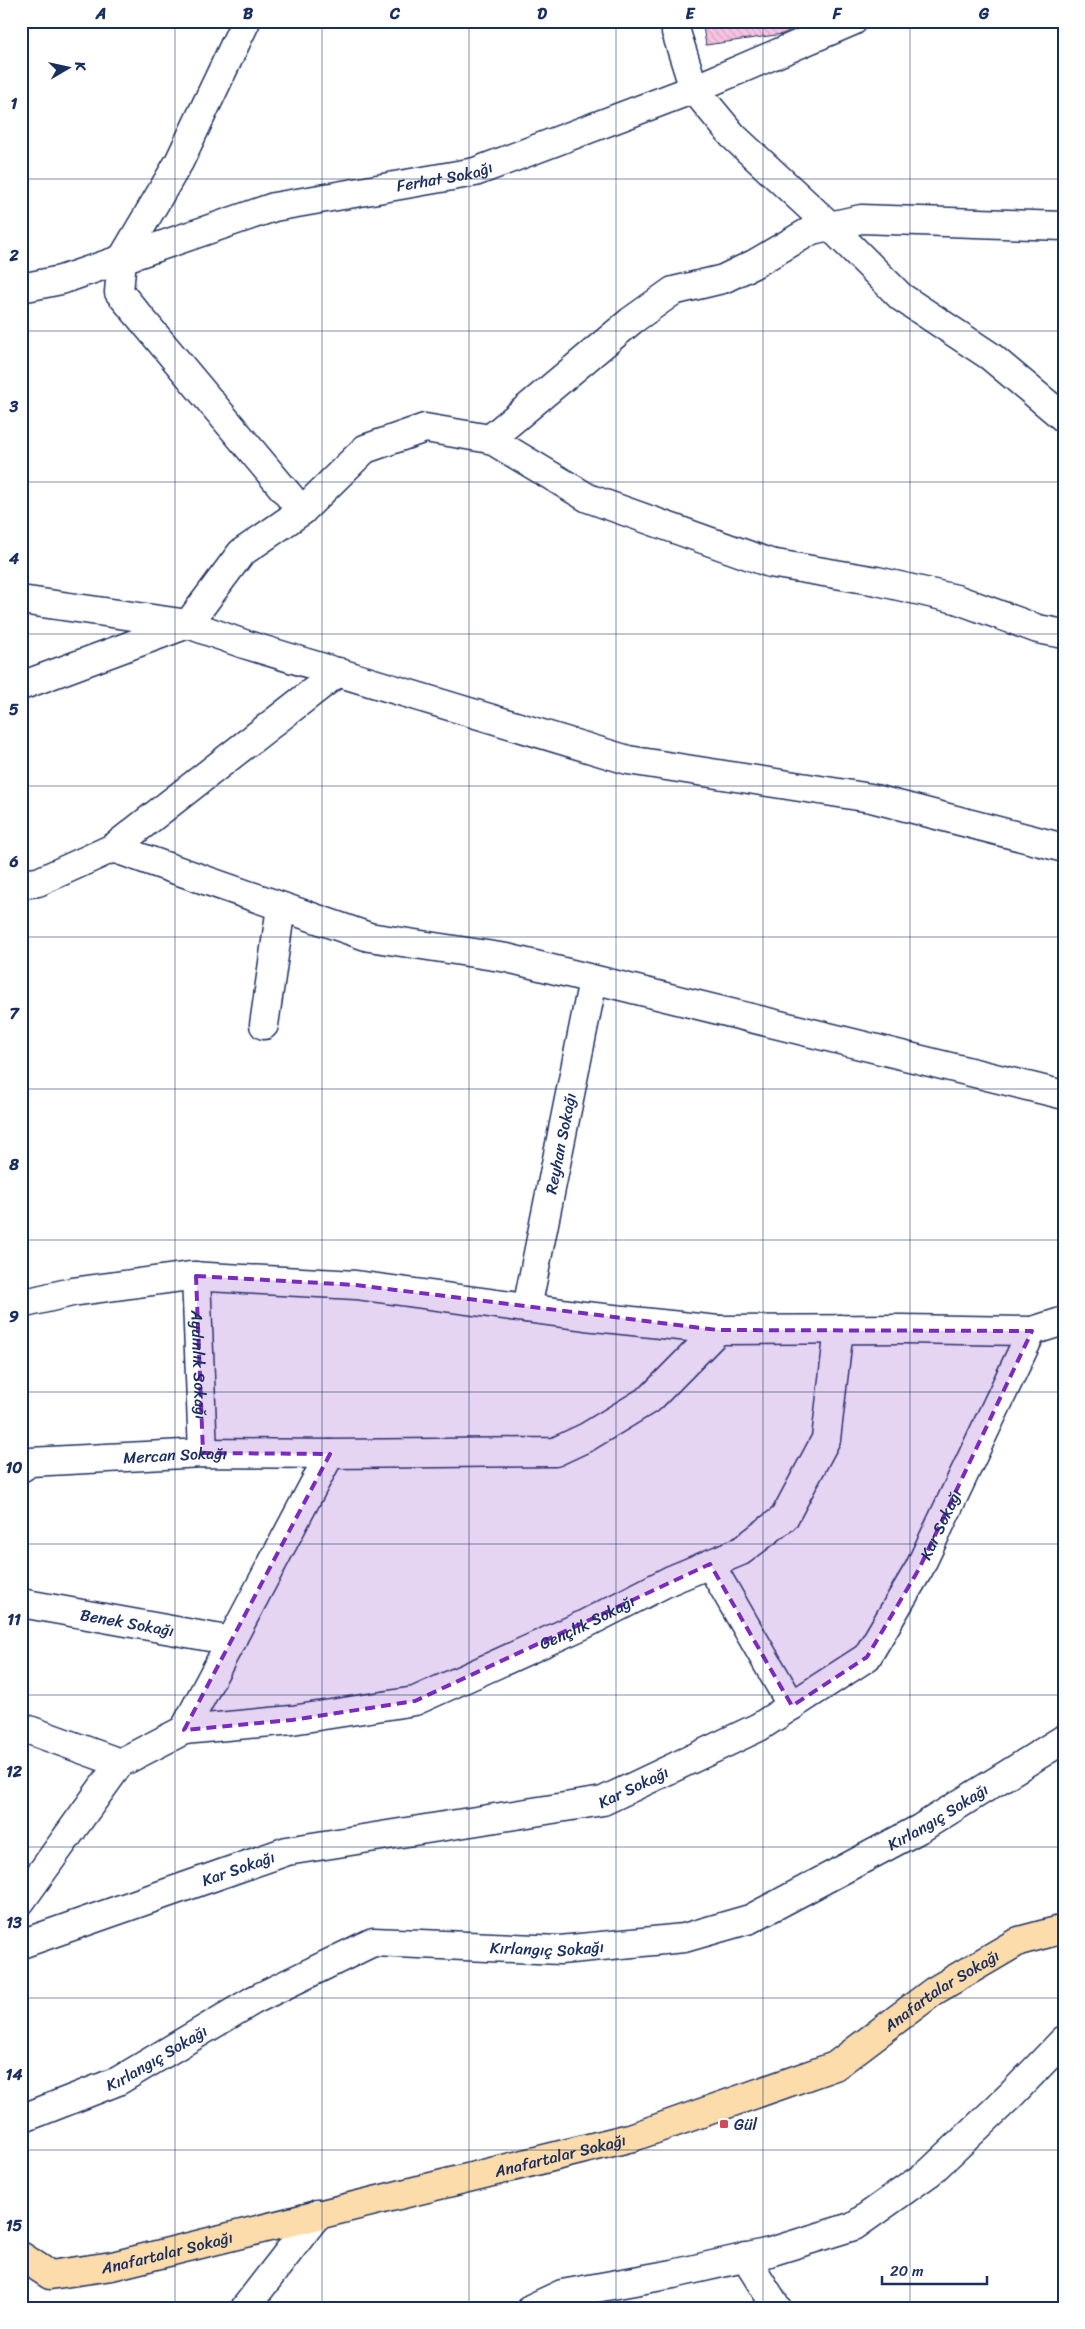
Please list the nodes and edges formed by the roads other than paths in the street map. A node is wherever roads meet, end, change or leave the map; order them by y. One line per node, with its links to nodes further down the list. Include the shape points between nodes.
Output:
1 (246, 21): 7 (street, via 180,162)
2 (675, 21): 4 (street)
3 (840, 24): 4 (street, Ferhat Sokağı)
4 (694, 89): 5 (street, via 733,136); 7 (street, Ferhat Sokağı, via 475,172 274,208)
5 (830, 226): 6 (street, via 861,219); 9 (street, via 901,297 990,356); 10 (street, via 812,230 723,279 673,291 631,321)
6 (1064, 226)
7 (122, 259): 8 (street, Ferhat Sokağı, via 61,280); 11 (street, via 119,292)
8 (21, 288)
9 (1064, 418)
10 (490, 439): 11 (street, via 425,428 365,449); 14 (street, via 588,498 770,563 877,581 956,599 1038,629)
11 (302, 511): 13 (street, via 241,553)
12 (21, 600): 13 (street)
13 (188, 624): 15 (street); 16 (street)
14 (1064, 634)
15 (338, 672): 17 (street); 18 (street, via 628,760 871,798)
16 (21, 686)
17 (113, 848): 19 (street, via 38,882); 20 (street)
18 (1064, 848)
19 (21, 884)
20 (281, 907): 21 (street, via 369,937 507,958); 22 (street)
21 (593, 980): 23 (street); 26 (street, Reyhan Sokağı)
22 (264, 1025)
23 (1064, 1096)
24 (196, 1276): 25 (street, via 72,1292); 26 (street, via 356,1285); 31 (street, Aydınlık Sokağı)
25 (21, 1304)
26 (527, 1308): 29 (street)
27 (1064, 1321): 30 (street)
28 (839, 1329): 29 (street); 30 (street); 34 (street, Gençlik Sokağı, via 826,1439 784,1518 742,1551)
29 (718, 1330): 32 (street, Mercan Sokağı, via 651,1398 587,1438 555,1452)
30 (1032, 1331): 37 (street, Kar Sokağı, via 919,1569 867,1657)
31 (204, 1453): 32 (street, Mercan Sokağı); 33 (street, Mercan Sokağı, via 30,1462)
32 (330, 1454): 36 (street)
33 (21, 1468)
34 (710, 1564): 37 (street); 39 (street, Gençlik Sokağı, via 416,1701 292,1720)
35 (21, 1603): 36 (street, Benek Sokağı)
36 (232, 1641): 39 (street)
37 (792, 1706): 44 (street, Kar Sokağı, via 759,1727 603,1801 287,1851)
38 (21, 1727): 41 (street)
39 (184, 1730): 41 (street)
40 (1064, 1739): 46 (street, Kırlangıç Sokağı, via 922,1828 750,1919 684,1938 560,1950 373,1942 254,2000 118,2081)
41 (120, 1763): 42 (street)
42 (21, 1901)
43 (1064, 1929): 47 (main road, Anafartalar Sokağı, via 1019,1941 934,1991 835,2066 633,2137)
44 (21, 1944)
45 (1064, 2040): 49 (street, via 930,2172 854,2226)
46 (21, 2119)
47 (318, 2214): 48 (main road, Anafartalar Sokağı, via 112,2266 50,2276); 50 (street)
48 (21, 2256)
49 (745, 2257): 51 (street, via 562,2294); 52 (street)
50 (245, 2308)
51 (532, 2308)
52 (777, 2308)

